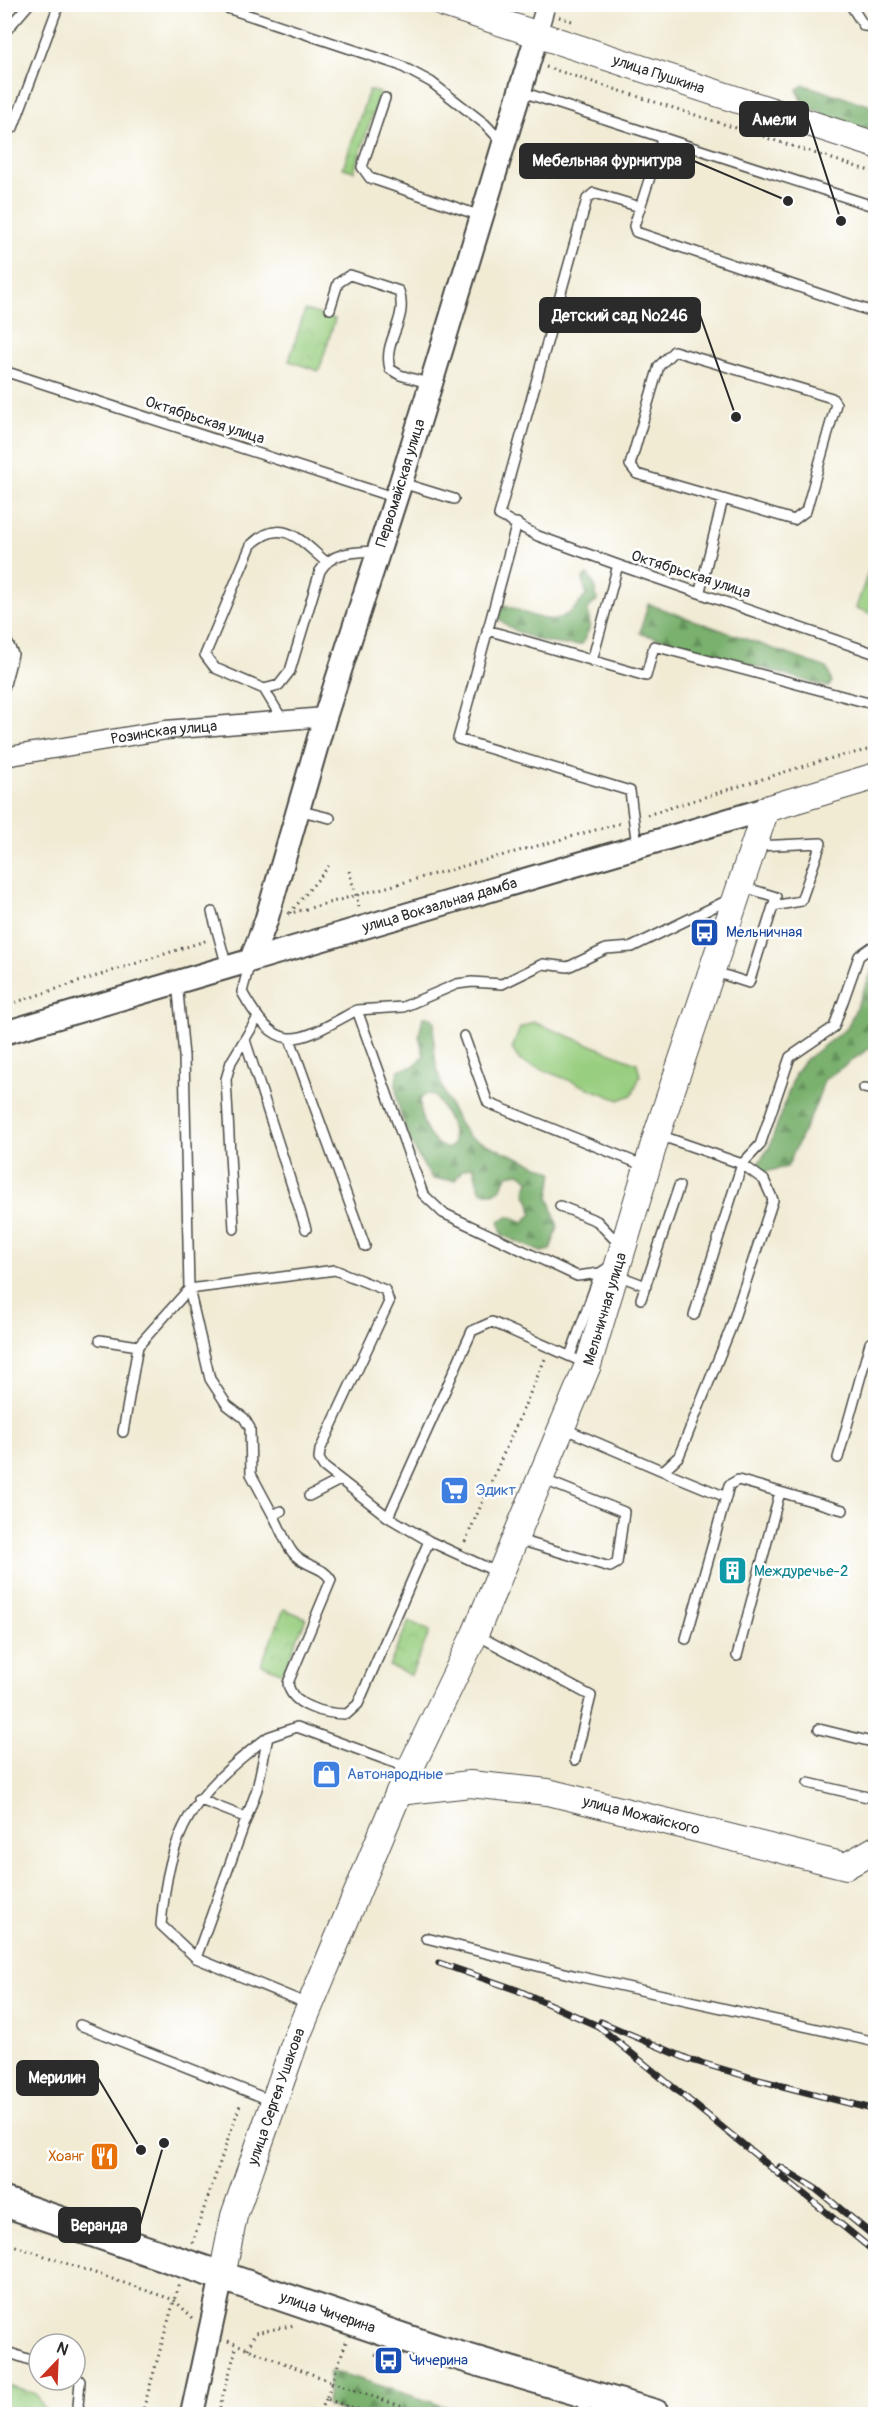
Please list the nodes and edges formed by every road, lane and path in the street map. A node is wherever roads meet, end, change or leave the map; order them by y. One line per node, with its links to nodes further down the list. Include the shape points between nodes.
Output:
1 (29, 4): 8 (lane)
2 (59, 4): 13 (lane)
3 (214, 4): 15 (lane, via 399,65 431,82)
4 (444, 4): 9 (main road, улица Пушкина)
5 (546, 4): 9 (street, Первомайская улица)
6 (850, 4): 7 (lane, via 864,26)
7 (876, 27)
8 (4, 33)
9 (537, 35): 10 (street, Первомайская улица); 16 (main road, улица Пушкина)
10 (529, 61): 11 (street, Первомайская улица); 17 (path)
11 (519, 91): 14 (lane); 15 (street, Первомайская улица)
12 (385, 98): 20 (lane, via 362,167 370,178)
13 (12, 128)
14 (663, 137): 18 (lane); 19 (lane)
15 (503, 143): 20 (street, Первомайская улица)
16 (876, 146)
17 (876, 173)
18 (640, 207): 22 (lane, via 634,226 642,235); 28 (lane, Октябрьская улица, via 594,193 587,199 500,515)
19 (876, 207)
20 (481, 216): 24 (street, Первомайская улица)
21 (330, 309): 24 (lane, via 338,283 350,275 399,291 403,305 387,357 390,369)
22 (876, 313)
23 (4, 371): 25 (lane, Октябрьская улица)
24 (431, 384): 25 (street, Первомайская улица)
25 (399, 490): 27 (lane, Октябрьская улица); 29 (street, Первомайская улица)
26 (723, 499): 26 (lane, via 794,520 806,511 836,404 832,398 674,351 658,366 630,465 637,474); 32 (lane)
27 (454, 500)
28 (517, 523): 31 (lane, Октябрьская улица, via 538,536); 33 (lane)
29 (379, 551): 30 (lane, via 339,555); 40 (street, Первомайская улица)
30 (326, 562): 38 (lane, via 290,671 279,685); 38 (lane, via 291,532 281,530 259,536 251,544 205,655 215,668)
31 (618, 565): 32 (lane, Октябрьская улица); 36 (lane)
32 (700, 591): 35 (lane, Октябрьская улица)
33 (487, 630): 36 (lane); 48 (lane, via 458,739 630,791)
34 (4, 636): 37 (lane, via 13,654)
35 (876, 654)
36 (592, 661): 39 (lane, via 646,676 654,646)
37 (4, 688)
38 (264, 689): 41 (lane)
39 (876, 705)
40 (325, 717): 41 (street, Розинская улица); 46 (street, Первомайская улица)
41 (282, 719): 43 (street, Розинская улица, via 166,730)
42 (876, 748): 48 (path, via 820,761)
43 (4, 758)
44 (876, 776): 45 (main road, улица Вокзальная дамба)
45 (766, 809): 49 (main road, Мельничная улица); 50 (street, улица Вокзальная дамба)
46 (297, 810): 47 (lane); 58 (street, Первомайская улица)
47 (330, 818)
48 (635, 819): 50 (lane); 54 (path)
49 (753, 846): 53 (main road, Мельничная улица); 55 (lane, via 820,843 801,901)
50 (637, 847): 59 (street, улица Вокзальная дамба)
51 (328, 866): 57 (path)
52 (349, 871): 54 (path)
53 (737, 891): 55 (lane, via 776,897); 64 (main road, Мельничная улица); 67 (lane, via 632,947 606,949 568,967 543,964 502,984 457,984 403,1007)
54 (356, 897): 57 (path); 59 (path)
55 (773, 906): 64 (lane, via 749,983)
56 (212, 912): 60 (lane)
57 (289, 914): 58 (path)
58 (266, 921): 62 (street, Первомайская улица)
59 (365, 927): 62 (street, улица Вокзальная дамба)
60 (219, 936): 63 (lane); 66 (path)
61 (876, 944): 76 (lane, via 859,956 834,1027 789,1057 760,1145)
62 (250, 960): 63 (street, улица Вокзальная дамба); 68 (lane, via 242,992)
63 (227, 967): 65 (street, улица Вокзальная дамба)
64 (711, 971): 75 (main road, Мельничная улица)
65 (177, 981): 69 (street, улица Вокзальная дамба); 85 (lane, via 184,1056)
66 (4, 1006)
67 (357, 1010): 71 (lane, via 309,1036); 83 (lane, via 423,1194 443,1213 578,1276)
68 (258, 1019): 71 (lane, via 271,1033); 72 (lane)
69 (7, 1030)
70 (464, 1036): 77 (lane, via 488,1103)
71 (290, 1039): 82 (lane)
72 (245, 1040): 80 (lane, via 231,1062 226,1080); 81 (lane)
73 (864, 1088): 74 (lane)
74 (876, 1090)
75 (657, 1134): 76 (lane); 77 (main road, Мельничная улица)
76 (742, 1164): 87 (lane); 96 (lane, via 764,1180 773,1200 730,1330 679,1456)
77 (647, 1167): 83 (main road, Мельничная улица)
78 (679, 1185): 84 (lane)
79 (560, 1206): 83 (lane, via 597,1221)
80 (234, 1228)
81 (306, 1229)
82 (365, 1246)
83 (614, 1264): 84 (lane); 92 (main road, Мельничная улица)
84 (646, 1286): 86 (lane)
85 (189, 1289): 90 (lane); 98 (lane, via 335,1270 385,1290 389,1302 320,1450 319,1459 324,1467); 105 (lane, via 210,1379 227,1405 250,1428 251,1474 277,1513 294,1554 306,1564 326,1571 331,1580 288,1683 297,1700 332,1714 347,1714 358,1704)
86 (641, 1299)
87 (694, 1315)
88 (100, 1340): 90 (lane)
89 (876, 1344): 95 (lane, via 870,1343)
90 (138, 1346): 94 (lane)
91 (550, 1348): 92 (lane); 103 (lane, via 492,1322 472,1331); 106 (path)
92 (579, 1360): 93 (main road, Мельничная улица)
93 (563, 1428): 96 (lane); 97 (main road, Мельничная улица)
94 (123, 1432)
95 (838, 1458)
96 (663, 1471): 101 (lane)
97 (542, 1479): 104 (main road, Мельничная улица); 104 (lane, via 624,1512 617,1563 610,1567)
98 (340, 1480): 100 (lane); 103 (lane)
99 (780, 1492): 101 (lane, via 738,1480 729,1485); 102 (lane); 110 (lane)
100 (309, 1496)
101 (726, 1497): 109 (lane)
102 (843, 1510)
103 (388, 1517): 105 (lane)
104 (513, 1539): 107 (main road, Мельничная улица)
105 (429, 1541): 106 (lane)
106 (459, 1555): 107 (lane)
107 (501, 1574): 108 (main road, Мельничная улица)
108 (475, 1634): 114 (lane, via 591,1696); 115 (main road, Мельничная улица)
109 (686, 1639)
110 (737, 1656)
111 (819, 1729): 113 (lane)
112 (268, 1737): 115 (lane, via 297,1727); 118 (lane); 120 (lane)
113 (876, 1743)
114 (575, 1760)
115 (409, 1768): 117 (main road, Мельничная улица)
116 (808, 1783): 119 (lane)
117 (399, 1792): 121 (main road, улица Можайского, via 470,1784 548,1792 846,1866); 124 (main road, улица Сергея Ушакова)
118 (198, 1798): 120 (lane); 123 (lane, via 177,1836 161,1925)
119 (876, 1799)
120 (247, 1818): 123 (lane)
121 (876, 1849)
122 (426, 1938): 126 (lane, via 577,1976)
123 (196, 1958): 124 (lane)
124 (310, 2005): 127 (main road, улица Сергея Ушакова)
125 (80, 2025): 127 (lane)
126 (876, 2042)
127 (272, 2101): 130 (main road, улица Сергея Ушакова, via 234,2216)
128 (4, 2202): 130 (main road, улица Чичерина)
129 (4, 2242): 132 (path, via 174,2300)
130 (222, 2276): 132 (street, улица Сергея Ушакова); 145 (main road, улица Чичерина)
131 (296, 2325): 137 (path, via 255,2333)
132 (210, 2334): 135 (path); 149 (street, улица Сергея Ушакова)
133 (337, 2337): 134 (path)
134 (346, 2340): 136 (path); 142 (path)
135 (237, 2345): 137 (path); 150 (path)
136 (357, 2345)
137 (248, 2349): 142 (path)
138 (367, 2350): 141 (path)
139 (4, 2351): 140 (lane)
140 (27, 2359)
141 (388, 2360)
142 (332, 2382): 144 (path); 152 (path)
143 (79, 2392): 148 (lane)
144 (326, 2399): 146 (path, via 320,2413); 151 (path)
145 (585, 2404): 147 (main road, улица Чичерина)
146 (310, 2411)
147 (650, 2414)
148 (82, 2415)
149 (192, 2415)
150 (218, 2415)
151 (372, 2415)
152 (423, 2415)

